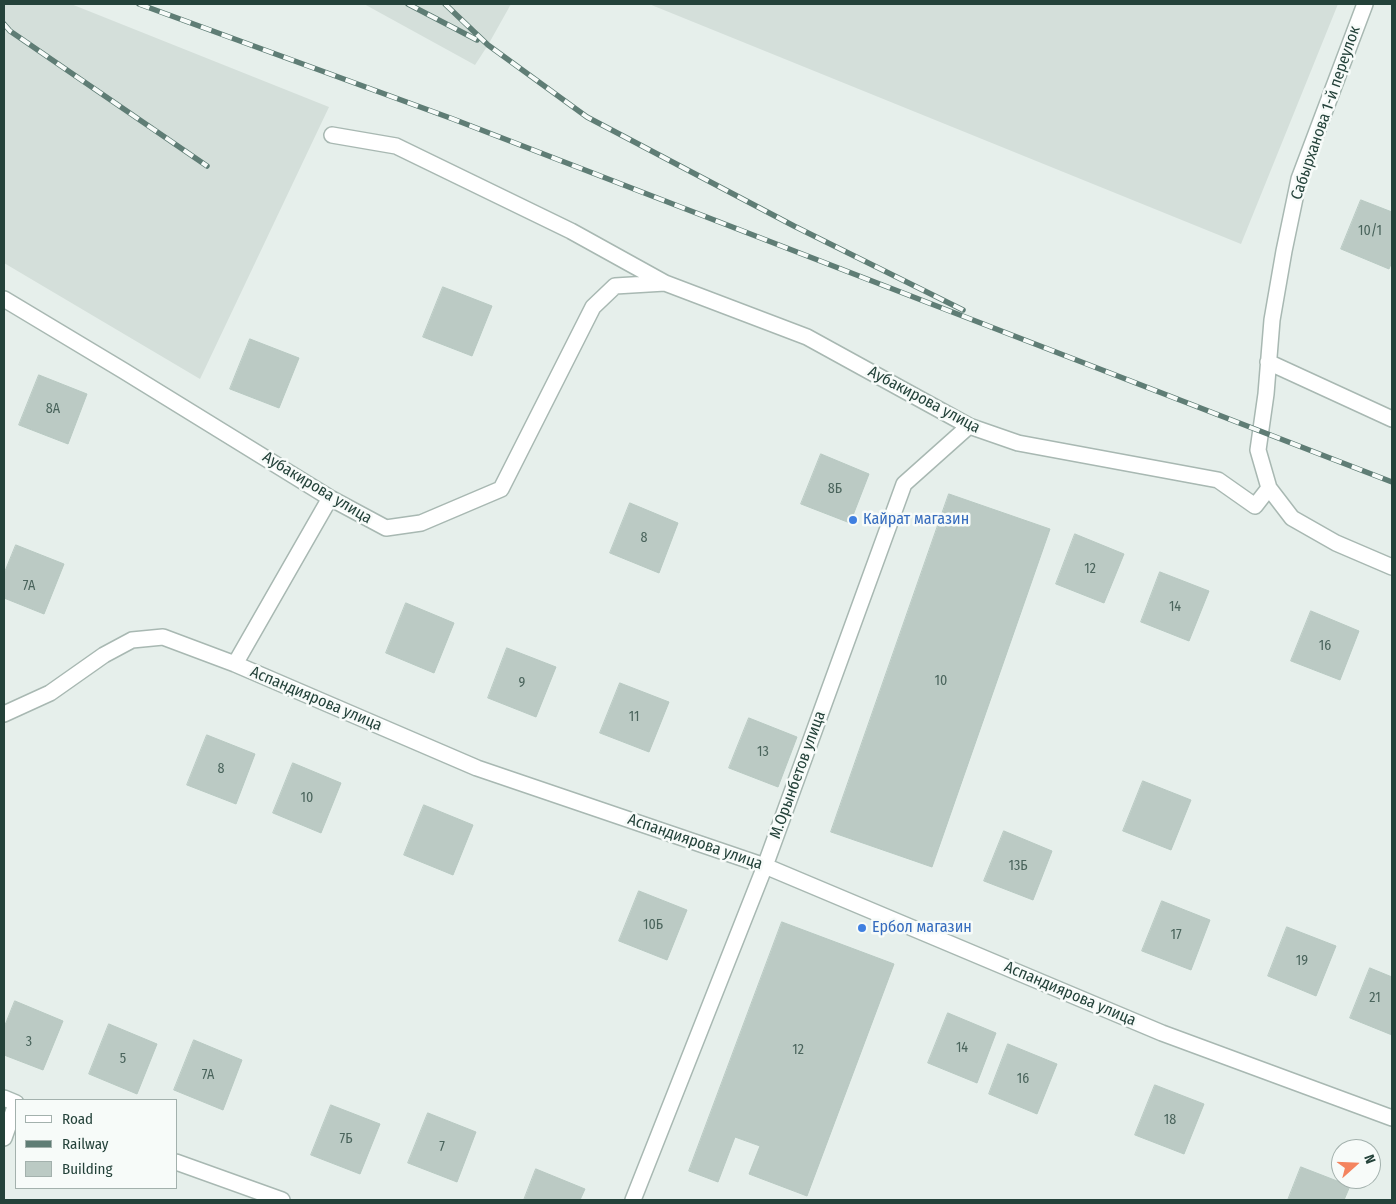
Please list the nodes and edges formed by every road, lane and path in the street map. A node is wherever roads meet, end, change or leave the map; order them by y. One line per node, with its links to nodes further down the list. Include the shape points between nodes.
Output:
1 (1365, 4): 5 (street, Сабырханова 1-й переулок, via 1299,179 1273,311)
2 (332, 134): 3 (street, Аубакирова улица, via 396,146 571,231)
3 (665, 283): 7 (street, Аубакирова улица, via 807,337); 9 (street, Аубакирова улица, via 615,286 593,307 501,489 421,523 386,528)
4 (4, 299): 9 (street, Аубакирова улица)
5 (1268, 362): 6 (street); 8 (street, Сабырханова 1-й переулок, via 1258,450)
6 (1392, 419)
7 (969, 426): 8 (street, Аубакирова улица, via 1018,443 1218,480 1255,506); 13 (street, М.Орынбетов улица, via 904,484)
8 (1269, 488): 10 (street, via 1292,518)
9 (330, 498): 11 (street)
10 (1392, 567)
11 (235, 664): 12 (street, Аспандиярова улица, via 163,637 132,640 104,655 50,693); 13 (street, Аспандиярова улица, via 477,768)
12 (4, 714)
13 (765, 866): 15 (street, Аспандиярова улица, via 1162,1033); 19 (street, М.Орынбетов улица)
14 (15, 1107): 16 (street)
15 (1392, 1118)
16 (4, 1138)
17 (178, 1163): 18 (street)
18 (282, 1200)
19 (633, 1200)

